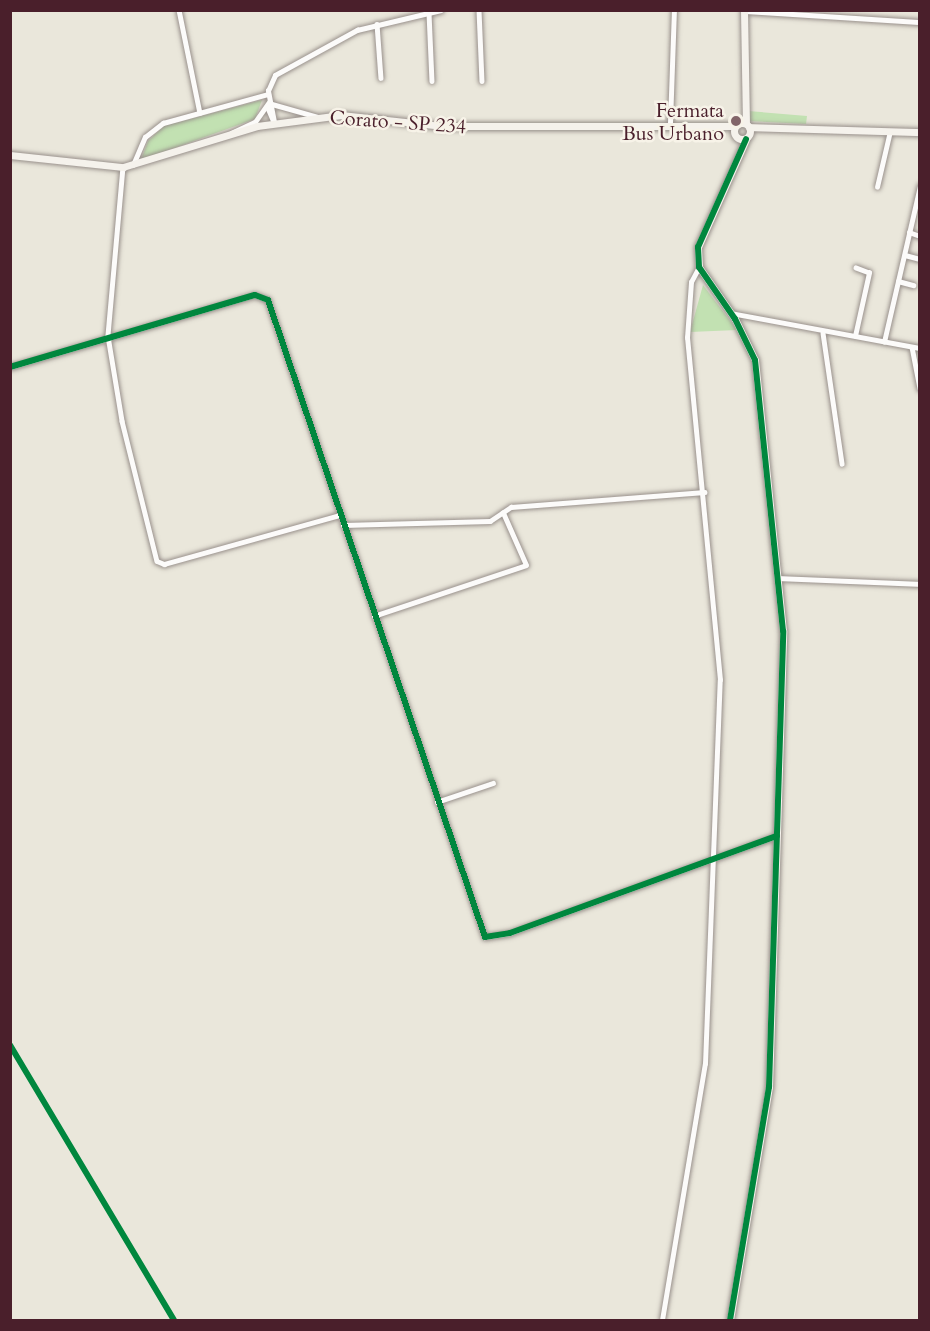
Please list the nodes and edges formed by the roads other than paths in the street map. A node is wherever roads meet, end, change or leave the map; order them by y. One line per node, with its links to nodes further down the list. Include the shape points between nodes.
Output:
1 (179, 10): 14 (street)
2 (441, 10): 6 (street)
3 (479, 10): 11 (street)
4 (674, 10): 17 (street)
5 (744, 11): 7 (street); 18 (street)
6 (429, 13): 8 (street); 10 (street)
7 (920, 22)
8 (377, 24): 9 (street); 12 (street, via 275,75)
9 (381, 78)
10 (432, 81)
11 (482, 81)
12 (268, 94): 13 (street); 14 (street)
13 (269, 102): 15 (street); 16 (street); 21 (street, via 255,122)
14 (200, 113): 23 (street, via 152,129)
15 (318, 117): 16 (street, Corato - SP 234); 17 (street, Corato - SP 234, via 536,128)
16 (274, 122): 21 (street, Corato - SP 234)
17 (670, 123): 18 (street, Corato - SP 234)
18 (742, 129): 19 (street, Corato - SP 234); 32 (street, via 698,247)
19 (890, 131): 20 (street, Corato - SP 234); 26 (street)
20 (920, 132)
21 (228, 135): 23 (street, Corato - SP 234)
22 (10, 155): 24 (street, Corato - SP 234)
23 (133, 165): 24 (street, Corato - SP 234)
24 (123, 167): 38 (street)
25 (920, 186): 27 (street)
26 (877, 187)
27 (918, 205): 28 (street)
28 (909, 232): 29 (street); 30 (street)
29 (920, 236)
30 (904, 255): 31 (street); 34 (street)
31 (920, 259)
32 (699, 267): 36 (street); 46 (street, via 691,282 687,338)
33 (856, 268): 39 (street, via 869,273)
34 (898, 281): 35 (street); 40 (street)
35 (914, 285)
36 (730, 312): 37 (street); 50 (street, via 755,360)
37 (823, 333): 39 (street); 45 (street)
38 (108, 336): 43 (street); 48 (street, via 255,295 268,300); 48 (street, via 122,421 160,564)
39 (855, 336): 40 (street)
40 (884, 342): 41 (street)
41 (912, 347): 42 (street); 44 (street)
42 (920, 348)
43 (10, 367)
44 (920, 388)
45 (842, 464)
46 (704, 492): 47 (street, via 511,507); 56 (street, via 720,680)
47 (503, 513): 49 (street, via 490,521); 52 (street, via 526,565)
48 (340, 515): 49 (street)
49 (343, 525): 52 (street)
50 (779, 578): 51 (street); 55 (street, via 783,631)
51 (920, 584)
52 (374, 616): 54 (street)
53 (493, 783): 54 (street)
54 (437, 802): 56 (street, via 481,932 490,939)
55 (777, 836): 56 (street); 58 (street, via 769,1087)
56 (711, 863): 57 (street, via 705,1064)
57 (662, 1320)
58 (730, 1320)

